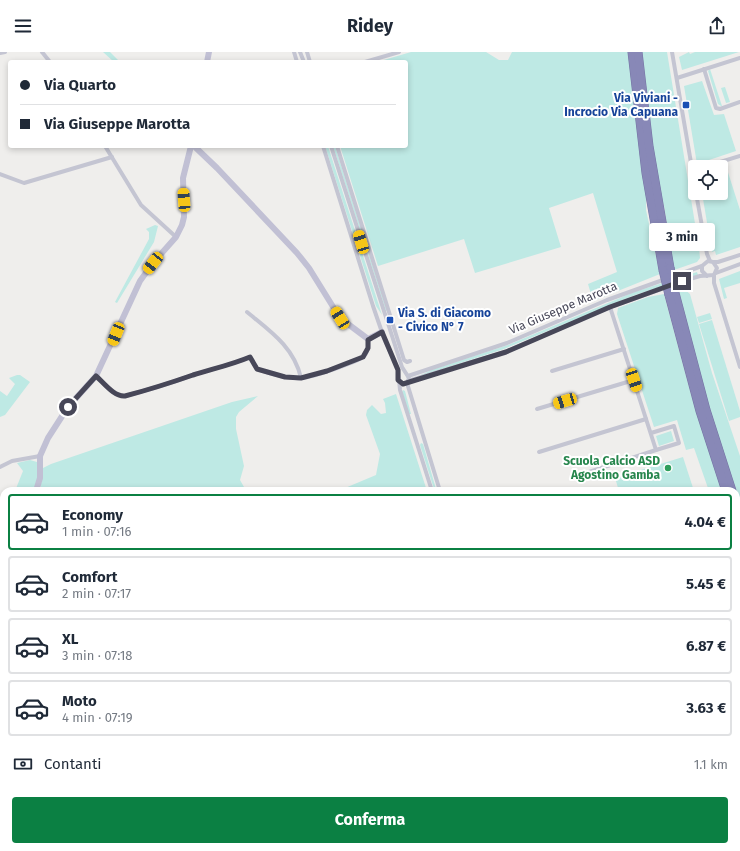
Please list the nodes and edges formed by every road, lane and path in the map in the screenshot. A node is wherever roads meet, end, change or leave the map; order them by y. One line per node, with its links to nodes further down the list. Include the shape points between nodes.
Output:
1 (6, 52): 6 (street)
2 (399, 52): 8 (street)
3 (632, 52): 28 (highway, via 646,173)
4 (638, 52): 28 (highway)
5 (672, 52): 10 (street)
6 (0, 53)
7 (740, 58): 9 (street)
8 (372, 60)
9 (704, 69): 10 (street); 11 (street, via 716,108)
10 (676, 78): 20 (street)
11 (740, 102)
12 (106, 148): 19 (street)
13 (191, 148): 24 (street, via 183,178 184,221)
14 (194, 148): 35 (street, via 217,168 297,253 340,318)
15 (324, 148): 33 (street)
16 (332, 148): 34 (street)
17 (338, 148): 38 (street, via 404,360)
18 (740, 156): 21 (street)
19 (112, 158): 22 (street, via 24,183); 24 (street, via 141,205)
20 (692, 160)
21 (727, 160)
22 (0, 174)
23 (697, 200): 26 (street)
24 (176, 237): 42 (street, via 140,281)
25 (740, 255): 26 (street, Via Giuseppe Marotta)
26 (708, 263): 29 (street, via 703,273); 29 (street, via 717,268); 41 (street, Via Giuseppe Marotta, via 606,300 507,343)
27 (740, 264): 29 (street, Via Giuseppe Marotta)
28 (667, 269): 30 (highway, bridge)
29 (711, 275): 31 (street, Via Giuseppe Marotta, via 692,278); 39 (street)
30 (672, 294): 63 (highway, via 698,404); 64 (highway)
31 (610, 307): 37 (street); 46 (street, Via Giuseppe Marotta, via 506,352)
32 (247, 312): 44 (street, via 282,341)
33 (382, 332): 35 (street); 36 (street)
34 (392, 339): 36 (street); 41 (street)
35 (368, 340): 44 (street, via 368,348 363,357)
36 (385, 341): 43 (street, via 398,370)
37 (624, 349): 40 (street); 45 (street)
38 (410, 361)
39 (740, 367)
40 (552, 371)
41 (407, 375): 43 (street, Via Giuseppe Marotta, via 400,374); 46 (street)
42 (96, 376): 44 (street, via 116,394 125,396 226,367 250,357 257,369 285,377); 57 (street, via 58,420)
43 (398, 377): 47 (street)
44 (301, 378)
45 (634, 380): 48 (street); 51 (street)
46 (408, 382): 47 (street, Via Giuseppe Marotta); 49 (street)
47 (400, 383): 50 (street)
48 (538, 410)
49 (416, 415): 50 (street); 53 (street)
50 (409, 417): 54 (street)
51 (646, 419): 52 (street); 56 (street)
52 (651, 433): 55 (street); 55 (street, via 674,426 679,443)
53 (424, 440): 54 (street); 62 (street)
54 (416, 442): 61 (street)
55 (656, 450): 59 (street)
56 (539, 452)
57 (40, 456): 58 (street, via 12,461); 60 (street)
58 (0, 467)
59 (583, 474)
60 (37, 487)
61 (431, 487)
62 (438, 487)
63 (725, 487)
64 (731, 487)

